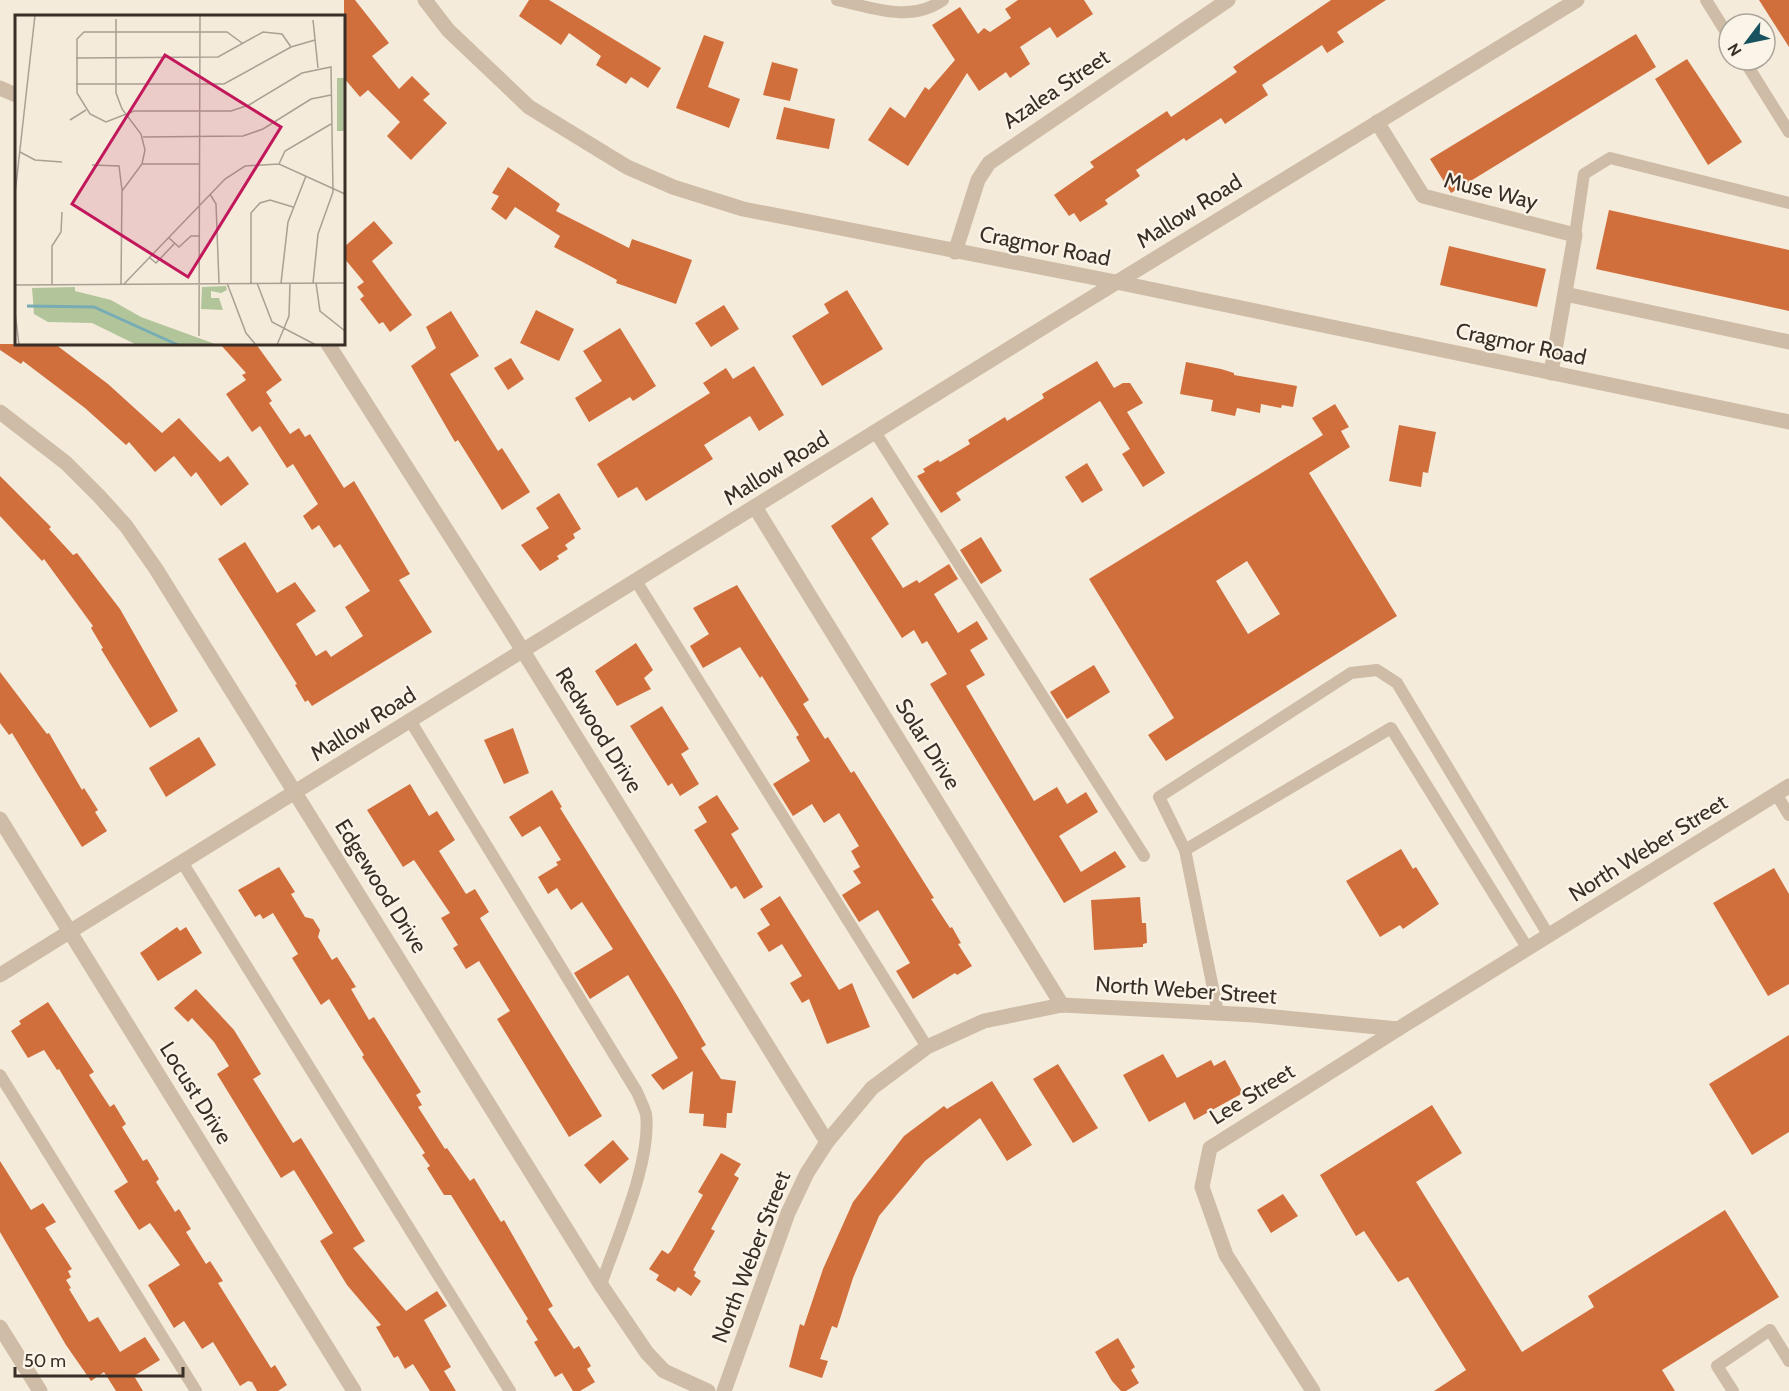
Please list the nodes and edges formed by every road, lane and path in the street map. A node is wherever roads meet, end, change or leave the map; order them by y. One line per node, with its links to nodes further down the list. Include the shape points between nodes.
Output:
1 (425, 0): 15 (street, Cragmor Road, via 448,30 529,107 627,167 673,187 743,209)
2 (837, 0): 3 (lane, via 892,13 919,12)
3 (943, 0)
4 (1228, 0): 15 (street, Azalea Street, via 990,163 978,180)
5 (1576, 0): 11 (street, Mallow Road)
6 (1706, 0): 7 (lane)
7 (1717, 18)
8 (1752, 72): 12 (lane)
9 (0, 88): 10 (street)
10 (15, 96)
11 (1377, 122): 14 (street, Muse Way, via 1423,196); 16 (street, Mallow Road)
12 (1789, 132)
13 (1789, 203): 14 (lane, via 1610,158 1584,174)
14 (1575, 235): 17 (street)
15 (955, 252): 16 (street, Cragmor Road)
16 (1116, 282): 20 (street, Cragmor Road); 23 (street, Mallow Road)
17 (1565, 294): 18 (street); 20 (street)
18 (1789, 342)
19 (329, 345): 26 (street, Redwood Drive)
20 (1551, 373): 22 (street, Cragmor Road)
21 (0, 412): 29 (street, Edgewood Drive, via 66,463 126,526)
22 (1789, 422)
23 (875, 432): 24 (street, Mallow Road); 33 (lane)
24 (755, 507): 25 (street, Mallow Road); 39 (street, Solar Drive)
25 (636, 581): 26 (street, Mallow Road); 42 (lane)
26 (523, 650): 27 (street, Mallow Road); 44 (street, Redwood Drive)
27 (411, 722): 29 (street, Mallow Road); 45 (lane, via 638,1092 646,1113 646,1142 638,1174)
28 (1782, 790): 30 (lane); 36 (street, North Weber Street)
29 (296, 791): 34 (street, Mallow Road); 45 (street, Edgewood Drive)
30 (1789, 815)
31 (0, 819): 35 (street, Locust Drive)
32 (1185, 850): 36 (lane, via 1159,797 1351,674 1377,670 1397,683); 37 (lane, via 1391,728); 40 (lane)
33 (1144, 856)
34 (182, 862): 35 (street, Mallow Road); 51 (lane)
35 (71, 933): 38 (street, Mallow Road); 50 (street, Locust Drive)
36 (1549, 936): 37 (street, North Weber Street)
37 (1528, 949): 41 (street, North Weber Street)
38 (0, 975)
39 (1062, 1005): 40 (street, North Weber Street); 42 (street, North Weber Street, via 984,1022)
40 (1218, 1013): 41 (street, North Weber Street)
41 (1398, 1029): 54 (street, Lee Street, via 1210,1148 1202,1187 1226,1255)
42 (927, 1047): 44 (street, North Weber Street, via 872,1088)
43 (0, 1076): 49 (lane)
44 (827, 1142): 53 (street, North Weber Street, via 788,1213)
45 (601, 1285): 52 (street, Edgewood Drive, via 647,1353 664,1371)
46 (0, 1327): 48 (street)
47 (1789, 1362): 55 (lane, via 1770,1330 1717,1366)
48 (40, 1391)
49 (196, 1391)
50 (354, 1391)
51 (510, 1391)
52 (708, 1391)
53 (724, 1391)
54 (1314, 1391)
55 (1733, 1391)

